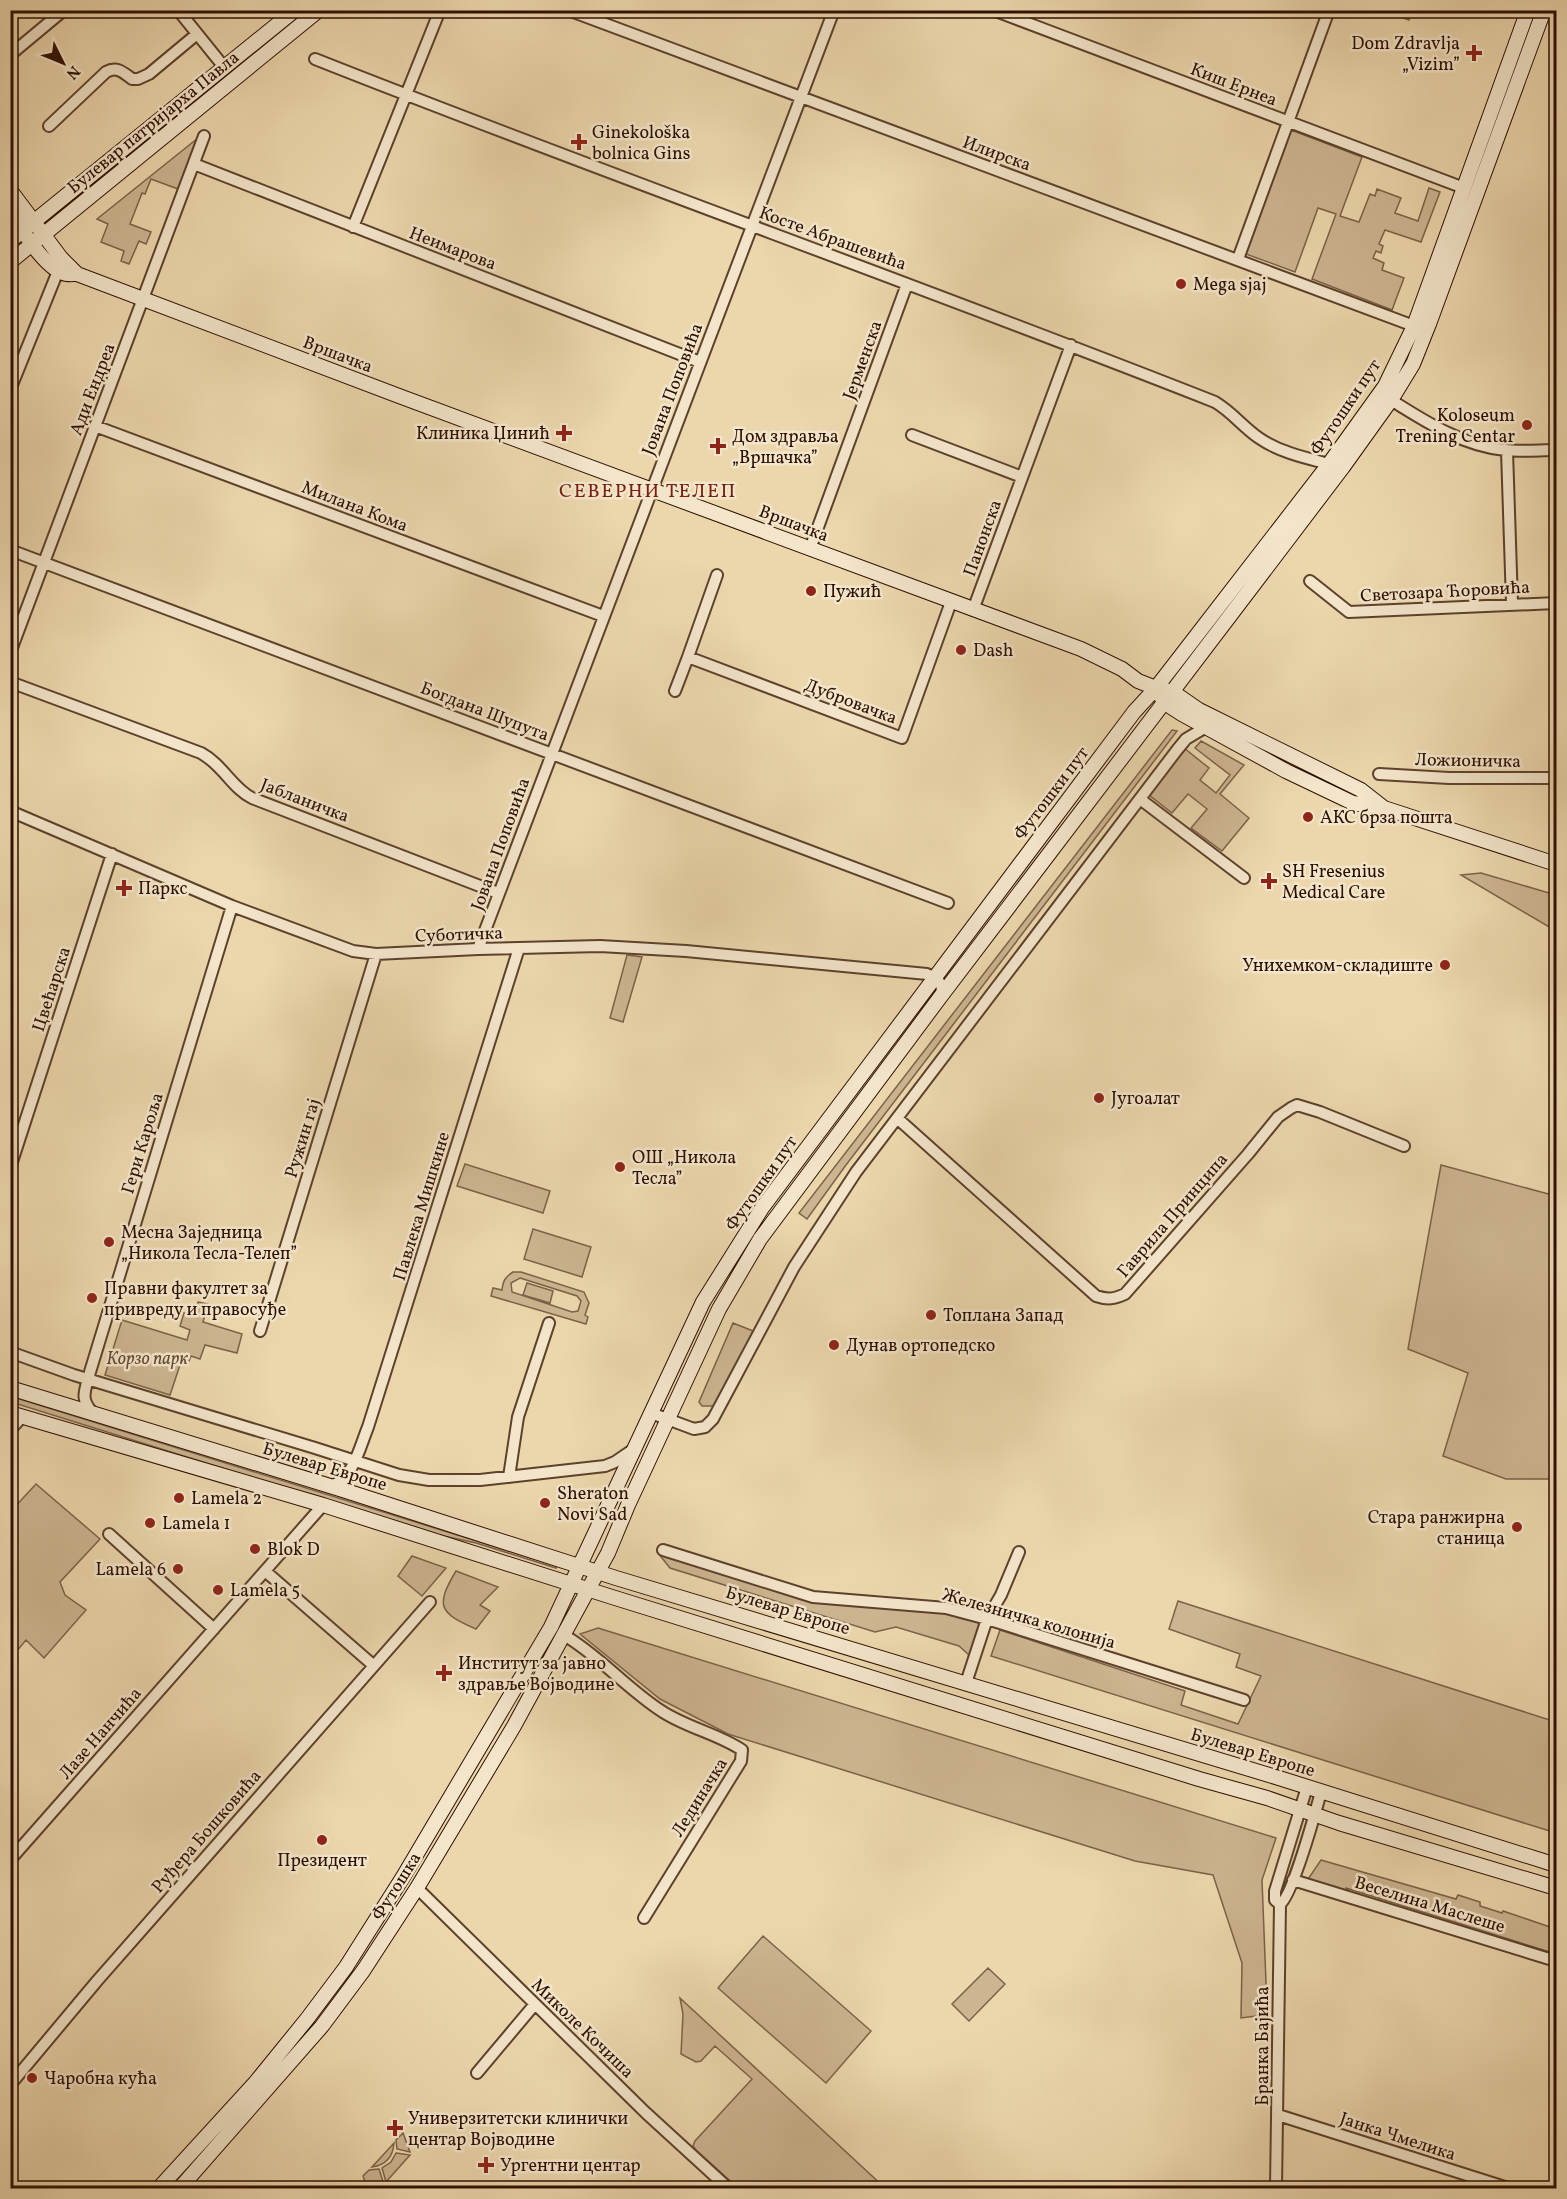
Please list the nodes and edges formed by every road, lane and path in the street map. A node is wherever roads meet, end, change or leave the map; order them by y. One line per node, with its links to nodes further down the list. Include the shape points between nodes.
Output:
1 (64, 10): 13 (street)
2 (178, 10): 12 (street)
3 (295, 10): 15 (main road, Булевар патријарха Павла)
4 (319, 10): 27 (main road, Булевар патријарха Павла)
5 (440, 10): 16 (street)
6 (568, 10): 17 (street, Илирска)
7 (834, 10): 17 (street, Јована Поповића)
8 (993, 10): 18 (street, Киш Ернеа)
9 (1329, 10): 18 (street)
10 (1528, 10): 22 (main road, Футошки пут)
11 (1544, 10): 40 (main road, Футошки пут, via 1417,354)
12 (197, 34): 15 (street); 19 (street, via 144,77 132,79 113,69 106,72)
13 (10, 55)
14 (315, 59): 16 (street, Косте Абрашевића)
15 (224, 67): 27 (main road, Булевар патријарха Павла)
16 (406, 95): 25 (street, Косте Абрашевића); 26 (street)
17 (801, 99): 25 (street, Јована Поповића); 30 (street, Илирска)
18 (1289, 122): 22 (street, Киш Ернеа); 30 (street)
19 (49, 126)
20 (204, 136): 21 (street, Ади Ендреа)
21 (194, 164): 26 (street, Неимарова); 35 (street, Ади Ендреа)
22 (1464, 188): 36 (main road, Футошки пут)
23 (10, 190): 27 (main road)
24 (10, 211): 28 (main road)
25 (753, 226): 34 (street, Косте Абрашевића); 38 (street, Јована Поповића)
26 (353, 227): 38 (street, Неимарова)
27 (39, 228): 28 (main road, Булевар патријарха Павла); 33 (main road)
28 (28, 238): 29 (main road, Булевар патријарха Павла); 31 (main road, Булевар патријарха Павла); 32 (main road)
29 (10, 241)
30 (1238, 259): 36 (street, Илирска)
31 (10, 262)
32 (58, 270): 33 (main road, Вршачка); 39 (street)
33 (77, 274): 35 (main road, Вршачка)
34 (907, 284): 37 (street, Косте Абрашевића); 48 (street, Јерменска)
35 (144, 299): 41 (street, Ади Ендреа); 47 (main road, Вршачка)
36 (1414, 326): 45 (main road, Футошки пут, via 1385,386)
37 (1071, 345): 45 (street, Косте Абрашевића, via 1215,402 1260,438); 46 (street, Панонска)
38 (700, 362): 47 (street, Јована Поповића)
39 (10, 390)
40 (1390, 400): 44 (street, via 1446,433); 63 (main road, Футошки пут)
41 (95, 426): 50 (street, Ади Ендреа); 57 (street, Милана Кома)
42 (912, 435): 46 (street)
43 (1557, 450): 44 (street)
44 (1507, 451): 54 (street)
45 (1329, 464): 61 (main road, Футошки пут)
46 (1022, 477): 56 (street, Панонска)
47 (652, 489): 48 (main road, Вршачка); 57 (street, Јована Поповића)
48 (810, 549): 53 (main road, Вршачка)
49 (10, 550): 50 (street, Богдана Шупута)
50 (44, 562): 58 (street, Ади Ендреа); 65 (street, Богдана Шупута)
51 (717, 575): 59 (street)
52 (1310, 581): 54 (street, Светозара Ћоровића, via 1349,612)
53 (951, 602): 56 (main road, Вршачка); 59 (street, Дубровачка, via 902,738)
54 (1512, 603): 55 (street, Светозара Ћоровића)
55 (1557, 603)
56 (973, 610): 61 (main road, Вршачка, via 1081,649)
57 (603, 616): 65 (street, Јована Поповића)
58 (10, 653)
59 (687, 657): 62 (street)
60 (10, 682): 74 (street, Јабланичка, via 201,753 213,760 248,797)
61 (1156, 688): 63 (main road, Вршачка); 80 (main road, Футошки пут)
62 (675, 691)
63 (1169, 697): 64 (main road); 69 (main road, via 1361,790); 81 (main road, Футошки пут)
64 (1206, 727): 68 (street, via 1186,739); 69 (main road, via 1344,798)
65 (551, 753): 74 (street, Јована Поповића); 75 (street, Богдана Шупута)
66 (1379, 774): 67 (street, Ложионичка)
67 (1557, 778)
68 (1140, 799): 73 (street); 82 (street)
69 (1384, 808): 72 (main road)
70 (10, 811): 71 (street, Суботичка)
71 (112, 854): 76 (street, Суботичка); 84 (street, Цвећарска)
72 (1557, 864)
73 (1244, 878)
74 (498, 893): 78 (street, Јована Поповића)
75 (948, 903)
76 (232, 906): 79 (street, Суботичка, via 353,951); 88 (street, Гери Кароља)
77 (519, 948): 78 (street, Суботичка); 80 (street, Суботичка, via 600,946 686,951); 98 (street, Павлека Мишкине, via 369,1427)
78 (478, 949): 79 (street, Суботичка)
79 (376, 954): 86 (street, Ружин гај)
80 (935, 977): 81 (street, via 943,988); 92 (main road, Футошки пут, via 762,1208 703,1302)
81 (941, 996): 95 (main road, Футошки пут, via 760,1239 719,1309)
82 (897, 1118): 83 (street, Гаврила Принципа, via 1096,1296 1113,1300 1125,1294 1278,1117 1291,1108 1297,1105 1320,1112); 95 (street, via 856,1172 801,1257 713,1419 705,1427 694,1429)
83 (1404, 1146)
84 (10, 1168)
85 (549, 1323): 101 (street, via 518,1417)
86 (260, 1332)
87 (10, 1352): 88 (street, Булевар Европе)
88 (88, 1380): 90 (street, Гери Кароља); 98 (street, Булевар Европе)
89 (10, 1388): 91 (main road, Булевар Европе)
90 (85, 1391): 91 (street); 93 (street, via 85,1402)
91 (69, 1406): 93 (main road, Булевар Европе)
92 (651, 1413): 95 (street); 97 (main road, Футошки пут)
93 (94, 1414): 103 (main road, Булевар Европе)
94 (16, 1415): 96 (street); 105 (main road)
95 (668, 1419): 111 (main road, Футошки пут)
96 (10, 1430)
97 (634, 1449): 99 (street); 102 (main road, Футошки пут)
98 (354, 1461): 100 (street, Павлека Мишкине); 101 (street, Булевар Европе, via 429,1480)
99 (604, 1466): 101 (street, Булевар Европе); 102 (street, via 616,1470)
100 (348, 1473): 103 (street, Павлека Мишкине); 104 (street, via 351,1487)
101 (509, 1477)
102 (618, 1484): 109 (main road, Футошки пут)
103 (330, 1486): 104 (main road, Булевар Европе)
104 (361, 1496): 109 (main road, Булевар Европе)
105 (323, 1505): 110 (street, Лазе Нанчића); 112 (main road)
106 (109, 1534): 116 (street)
107 (663, 1550): 115 (street, Железничка колонија, via 813,1597 946,1608)
108 (1019, 1552): 115 (street)
109 (580, 1566): 111 (main road, Булевар Европе); 112 (main road, Футошки пут)
110 (265, 1571): 116 (street, Лазе Нанчића); 118 (street)
111 (598, 1572): 113 (main road, Футошка); 119 (main road, Булевар Европе)
112 (572, 1584): 113 (main road); 137 (main road, Футошка, via 551,1627 445,1807 346,1967 255,2083)
113 (589, 1589): 117 (main road, Футошка); 123 (main road)
114 (430, 1602): 118 (street, Руђера Бошковића)
115 (987, 1619): 119 (street); 120 (street, Железничка колонија)
116 (214, 1629): 125 (street, Лазе Нанчића)
117 (564, 1635): 128 (main road, Футошка); 131 (street, Лединачка, via 663,1713 742,1750 741,1761)
118 (373, 1665): 135 (street, Руђера Бошковића)
119 (966, 1683): 121 (main road, Булевар Европе)
120 (1244, 1700)
121 (1307, 1787): 122 (main road, Булевар Европе); 123 (street, Бранка Бајића)
122 (1321, 1791): 124 (street, Бранка Бајића); 126 (main road, Булевар Европе)
123 (1300, 1809): 124 (main road); 130 (street, Бранка Бајића, via 1275,1891 1275,1900)
124 (1314, 1814): 127 (street, Бранка Бајића); 129 (main road)
125 (10, 1860)
126 (1557, 1865)
127 (1293, 1880): 130 (street, Бранка Бајића); 132 (street, Веселина Маслеше)
128 (417, 1888): 133 (street, Миколе Кочиша); 138 (main road, Футошка, via 322,2026)
129 (1557, 1888)
130 (1280, 1904): 136 (street, Бранка Бајића)
131 (644, 1918)
132 (1557, 1961)
133 (535, 2004): 134 (street); 139 (street, Миколе Кочиша)
134 (477, 2073)
135 (10, 2085)
136 (1278, 2115): 140 (street, Бранка Бајића); 141 (street, Јанка Чмелика)
137 (159, 2188)
138 (180, 2188)
139 (728, 2188)
140 (1276, 2188)
141 (1508, 2188)

